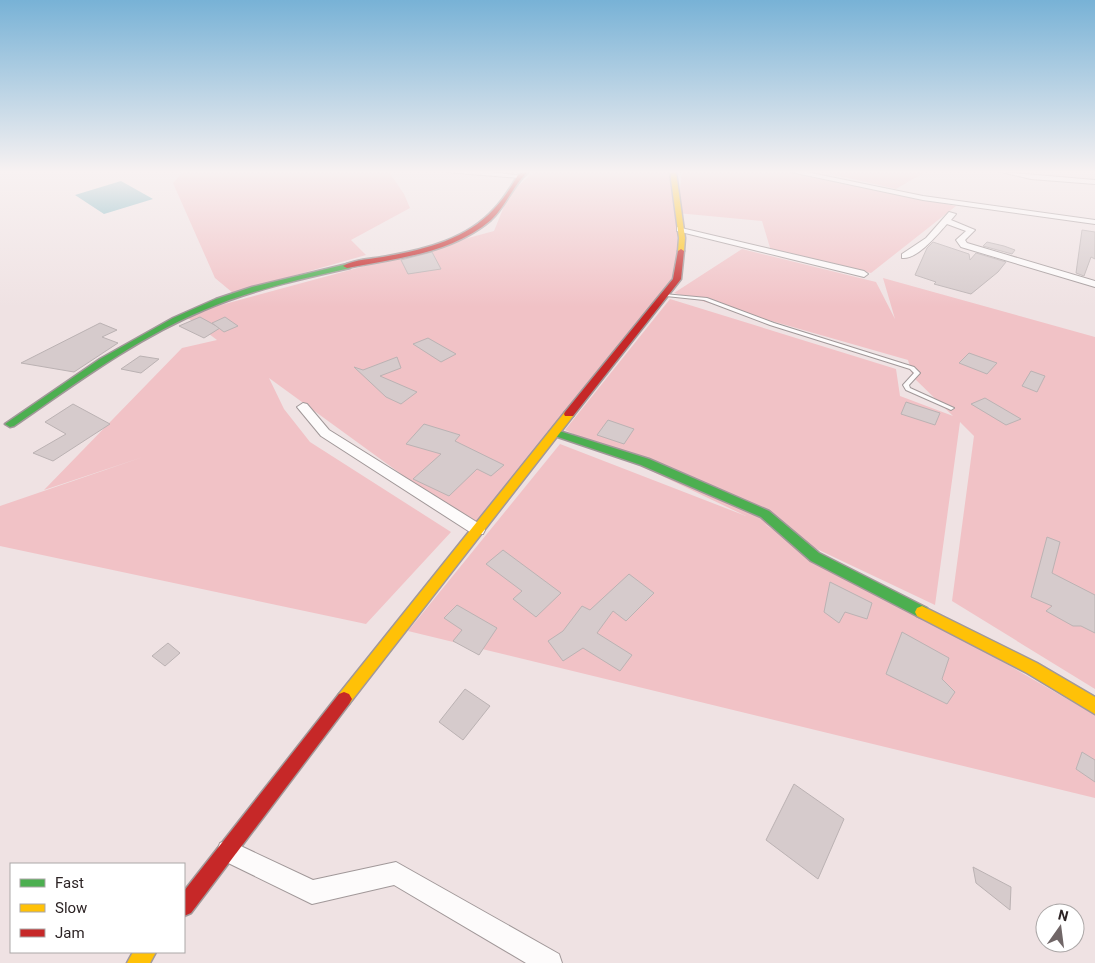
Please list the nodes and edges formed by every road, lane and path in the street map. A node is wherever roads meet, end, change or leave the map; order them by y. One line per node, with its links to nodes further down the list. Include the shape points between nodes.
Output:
1 (491, 217): 14 (street, via 467,234 439,245 312,273 203,307 120,351)
2 (679, 217): 7 (street)
3 (949, 217): 5 (street)
4 (1058, 217): 6 (street)
5 (947, 221): 8 (street); 10 (street, via 971,230 960,240 964,245)
6 (1095, 222)
7 (680, 229): 9 (street); 11 (street, via 680,268)
8 (905, 256)
9 (864, 274)
10 (1095, 284)
11 (666, 295): 13 (lane, via 705,299 912,368 916,373 906,385 908,389); 15 (street)
12 (304, 407): 16 (street, via 325,433)
13 (951, 408)
14 (10, 424)
15 (556, 433): 16 (street); 17 (street, via 645,462 766,514 815,557 1032,668)
16 (478, 530): 18 (street)
17 (1095, 706)
18 (228, 851): 19 (street); 22 (street, via 312,892 396,872)
19 (185, 905)
20 (145, 953): 21 (street)
21 (137, 963)
22 (550, 963)

